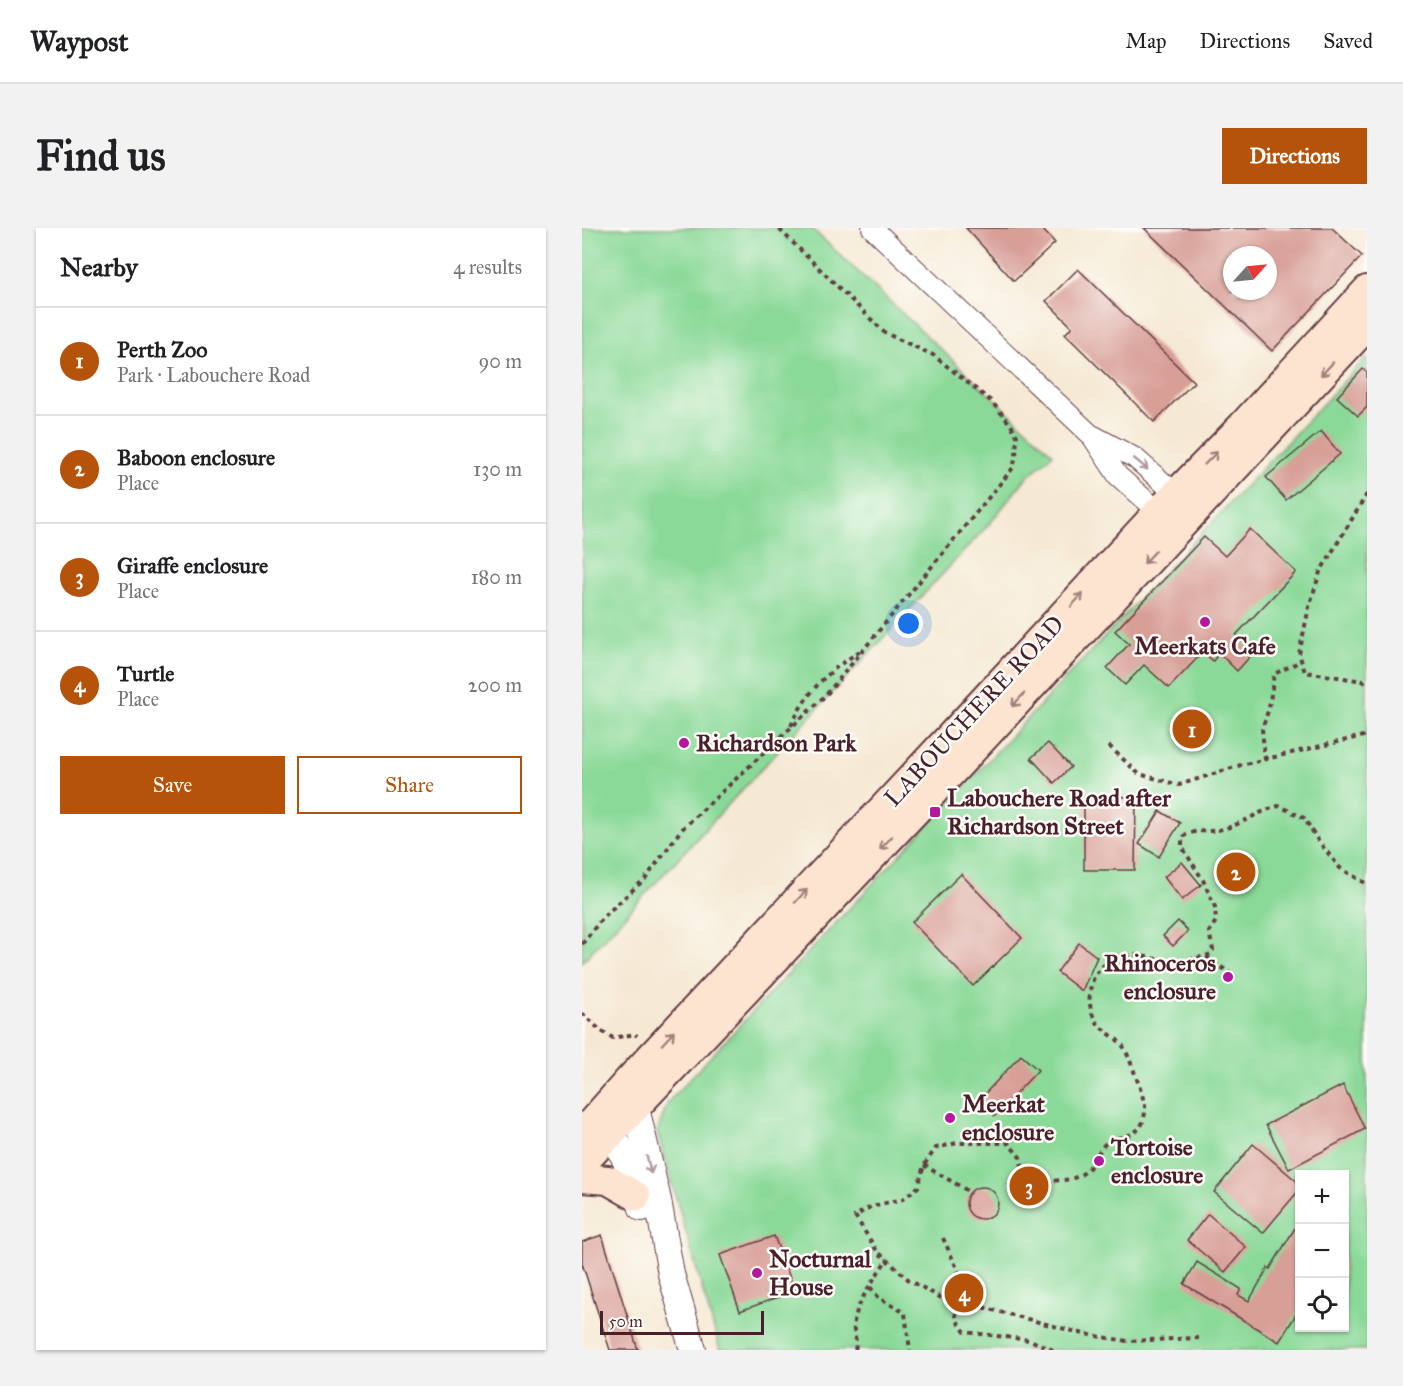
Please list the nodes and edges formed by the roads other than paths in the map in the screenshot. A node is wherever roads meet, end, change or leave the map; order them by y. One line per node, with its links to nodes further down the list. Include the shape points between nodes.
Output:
1 (872, 228): 4 (street, via 1091,435 1118,476)
2 (1367, 290): 4 (main road, LABOUCHERE ROAD, one-way to 2, via 1240,428)
3 (1367, 326): 4 (main road, LABOUCHERE ROAD, one-way to 4)
4 (1176, 511): 5 (main road, LABOUCHERE ROAD, one-way to 5, via 917,810); 6 (main road, LABOUCHERE ROAD, one-way to 4)
5 (636, 1108): 7 (main road, LABOUCHERE ROAD); 11 (street, one-way to 11)
6 (582, 1133)
7 (613, 1133): 8 (main road, LABOUCHERE ROAD); 10 (street)
8 (582, 1164)
9 (582, 1178): 10 (main road, via 608,1180)
10 (636, 1196): 11 (street)
11 (671, 1274): 12 (street)
12 (693, 1350)

